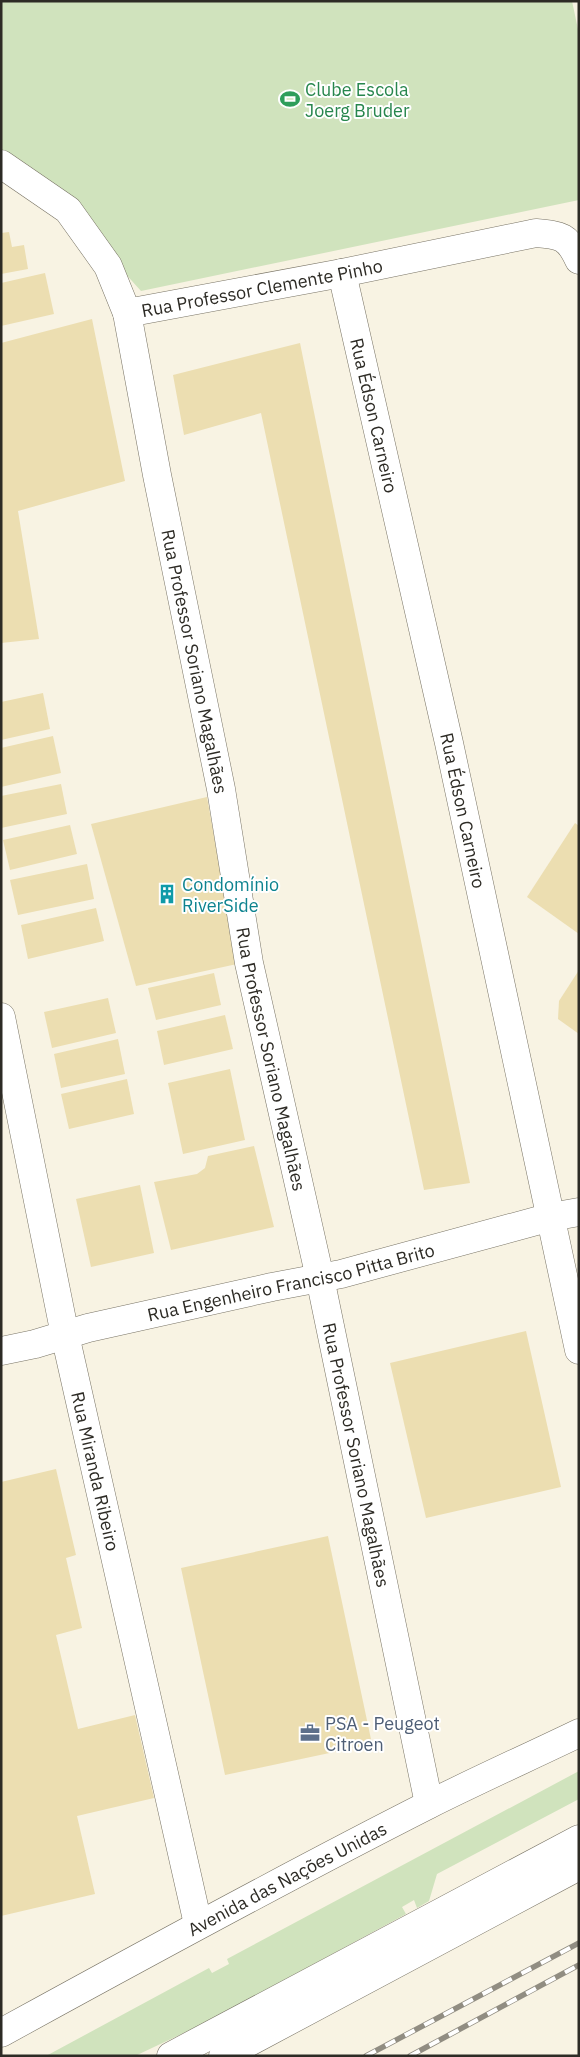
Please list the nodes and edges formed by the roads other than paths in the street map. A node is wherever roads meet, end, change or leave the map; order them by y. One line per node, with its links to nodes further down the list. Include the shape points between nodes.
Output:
1 (1, 164): 4 (main road, Rua Professor Clemente Pinho, via 68,210 108,266)
2 (579, 260): 3 (main road, Rua Professor Clemente Pinho, via 571,243 557,234 536,233)
3 (342, 273): 4 (main road, Rua Professor Clemente Pinho); 7 (main road, Rua Édson Carneiro, via 449,743)
4 (127, 313): 8 (main road, Rua Professor Soriano Magalhães, via 221,789 249,963)
5 (1, 1017): 9 (main road, Rua Miranda Ribeiro)
6 (579, 1212): 7 (main road, Rua Engenheiro Francisco Pitta Brito)
7 (551, 1217): 8 (main road, Rua Engenheiro Francisco Pitta Brito); 10 (main road, Rua Édson Carneiro)
8 (320, 1278): 9 (main road, Rua Engenheiro Francisco Pitta Brito); 13 (main road, Rua Professor Soriano Magalhães)
9 (65, 1335): 11 (main road, Rua Engenheiro Francisco Pitta Brito); 16 (main road, Rua Miranda Ribeiro)
10 (579, 1350)
11 (1, 1351)
12 (579, 1733): 13 (main road, Avenida das Nações Unidas)
13 (429, 1804): 16 (main road, Avenida das Nações Unidas)
14 (579, 1838): 18 (main road)
15 (579, 1866): 19 (main road)
16 (198, 1924): 17 (main road, Avenida das Nações Unidas)
17 (1, 2033)
18 (171, 2056)
19 (223, 2056)

